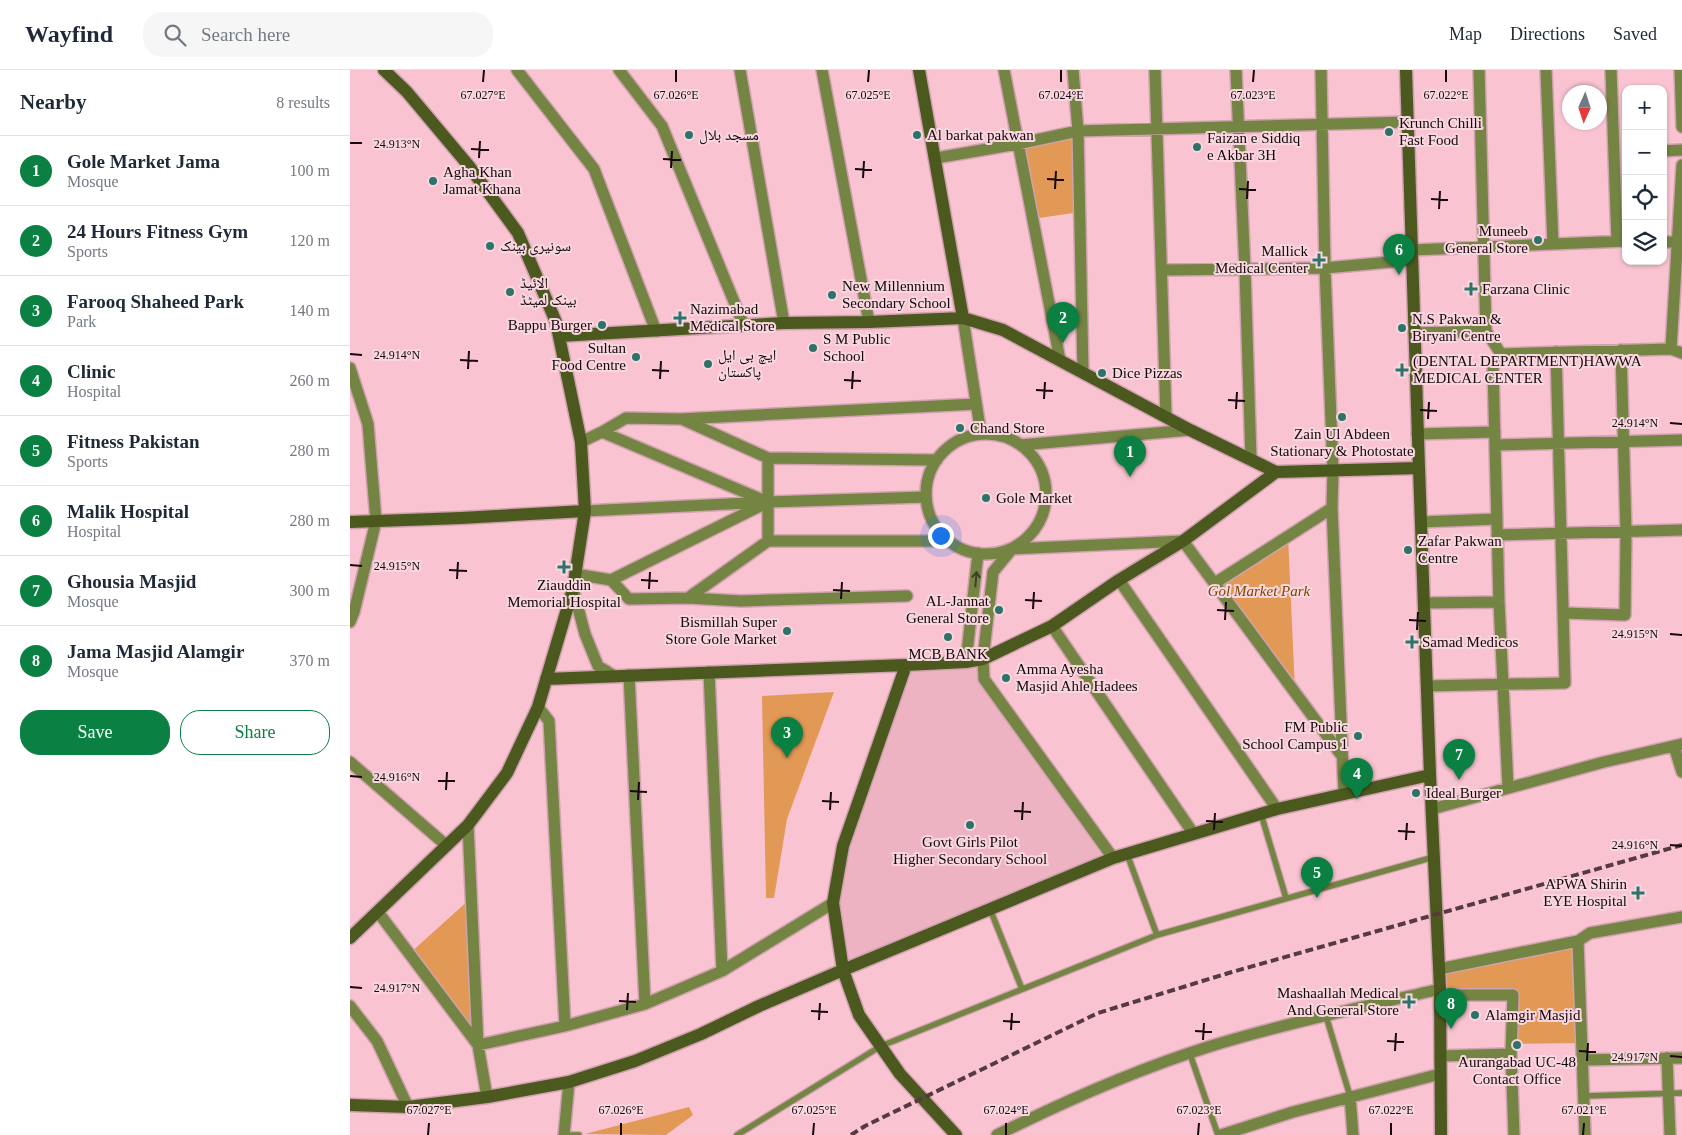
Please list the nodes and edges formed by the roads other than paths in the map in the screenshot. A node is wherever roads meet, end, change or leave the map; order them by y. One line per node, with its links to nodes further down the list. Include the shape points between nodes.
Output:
1 (384, 70): 45 (street, via 407,92 469,166 518,234)
2 (517, 70): 42 (street, via 594,169)
3 (619, 70): 41 (street, via 662,126)
4 (740, 70): 40 (street)
5 (822, 70): 39 (street)
6 (920, 70): 27 (street)
7 (1004, 70): 23 (street)
8 (1073, 70): 22 (street)
9 (1154, 70): 21 (street)
10 (1236, 70): 19 (street)
11 (1321, 70): 18 (street)
12 (1406, 70): 17 (street)
13 (1479, 70): 33 (street)
14 (1546, 70): 32 (street)
15 (1611, 70): 26 (street)
16 (1680, 70): 20 (street)
17 (1408, 122): 18 (street); 34 (street)
18 (1323, 124): 19 (street); 35 (street)
19 (1238, 127): 21 (street); 37 (street)
20 (1682, 127)
21 (1156, 129): 22 (street); 36 (street)
22 (1078, 131): 23 (street); 52 (street)
23 (1018, 144): 27 (street); 50 (street)
24 (1682, 150): 25 (street)
25 (1667, 151)
26 (1620, 152): 29 (street)
27 (936, 158): 38 (street)
28 (1682, 165): 31 (street)
29 (1621, 241): 32 (street)
30 (1667, 242): 31 (street)
31 (1680, 242): 47 (street)
32 (1553, 244): 33 (street)
33 (1485, 247): 34 (street); 43 (street)
34 (1412, 255): 35 (street); 44 (street)
35 (1325, 268): 37 (street); 71 (street)
36 (1162, 270): 37 (street); 54 (street)
37 (1245, 270): 68 (street)
38 (963, 318): 39 (street); 50 (street, via 1004,330); 53 (street)
39 (869, 322): 40 (street)
40 (784, 324): 41 (street)
41 (744, 326): 42 (street)
42 (656, 331): 45 (street)
43 (1486, 331): 44 (street); 49 (street)
44 (1414, 334): 60 (street)
45 (559, 336): 63 (street)
46 (1621, 350): 47 (street); 48 (street); 62 (street)
47 (1677, 351)
48 (1556, 352): 49 (street); 64 (street)
49 (1501, 354): 58 (street, via 1493,367)
50 (1060, 360): 52 (street)
51 (350, 368): 78 (street, via 368,424)
52 (1084, 372): 54 (street)
53 (976, 404): 55 (street); 59 (street)
54 (1166, 416): 56 (street)
55 (680, 419): 57 (street, via 626,418); 67 (street)
56 (1190, 430): 65 (street); 68 (street)
57 (602, 432): 63 (street); 74 (street)
58 (1494, 432): 60 (street); 66 (street)
59 (980, 434): 65 (street, via 1002,436); 69 (street, via 952,445)
60 (1417, 434): 70 (street)
61 (1682, 440): 62 (street)
62 (1623, 441): 64 (street); 82 (street)
63 (581, 442): 76 (street)
64 (1558, 443): 66 (street); 83 (street)
65 (1021, 444): 88 (street, via 1038,463 1046,483 1046,504 1042,518 1030,536)
66 (1495, 445): 77 (street)
67 (768, 458): 69 (street); 74 (street)
68 (1251, 459): 72 (street)
69 (937, 460): 73 (street, via 929,474)
70 (1418, 468): 71 (street); 80 (street)
71 (1333, 470): 72 (street); 75 (street)
72 (1276, 472): 87 (street)
73 (926, 497): 74 (street); 86 (street, via 929,513)
74 (767, 502): 76 (street); 85 (street); 91 (street)
75 (1332, 508): 93 (street); 113 (street)
76 (585, 511): 78 (street); 90 (street)
77 (1497, 519): 80 (street); 84 (street)
78 (376, 521): 79 (street); 100 (street)
79 (350, 522)
80 (1420, 522): 98 (street)
81 (1682, 530): 82 (street)
82 (1626, 532): 83 (street); 99 (street, via 1626,615)
83 (1561, 533): 84 (street); 99 (street)
84 (1497, 535): 97 (street)
85 (768, 541): 86 (street); 96 (street)
86 (948, 541): 89 (street, via 966,551)
87 (1183, 541): 88 (street); 92 (street); 93 (street)
88 (1012, 548): 89 (street, via 989,554); 102 (street, via 993,572)
89 (978, 553): 103 (street, one-way to 89)
90 (575, 574): 91 (street); 94 (street)
91 (611, 580): 96 (street, via 629,599)
92 (1119, 580): 101 (street); 119 (street)
93 (1215, 583): 113 (street)
94 (573, 590): 107 (street, via 598,666); 108 (street)
95 (907, 596): 96 (street, via 741,602)
96 (688, 598)
97 (1499, 602): 98 (street); 109 (street)
98 (1424, 603): 110 (street)
99 (1563, 614): 109 (street, via 1565,683)
100 (350, 622)
101 (1052, 626): 102 (street); 123 (street)
102 (983, 659): 103 (street); 127 (street, via 984,679)
103 (966, 662): 104 (street)
104 (906, 665): 105 (street); 129 (street, via 843,846)
105 (709, 672): 106 (street); 138 (street)
106 (629, 675): 107 (street); 141 (street)
107 (614, 676): 108 (street)
108 (546, 679): 111 (street)
109 (1503, 684): 110 (street); 117 (street)
110 (1426, 686): 116 (street)
111 (538, 707): 122 (street, via 507,773); 144 (street, via 549,721)
112 (1678, 745): 115 (street); 117 (street)
113 (1342, 756): 118 (street)
114 (350, 762): 124 (street)
115 (1682, 772)
116 (1430, 775): 118 (street); 120 (street)
117 (1508, 788): 120 (street)
118 (1344, 794): 119 (street)
119 (1277, 809): 121 (street)
120 (1432, 809): 126 (street)
121 (1261, 814): 123 (street); 128 (lane)
122 (468, 825): 124 (street); 145 (street)
123 (1193, 833): 125 (street)
124 (447, 846): 131 (street)
125 (1126, 854): 127 (street); 133 (lane)
126 (1434, 857): 128 (lane); 136 (street)
127 (1113, 858): 130 (street)
128 (1286, 898): 133 (lane)
129 (833, 903): 137 (street); 138 (street)
130 (990, 909): 137 (street); 139 (lane)
131 (378, 912): 134 (street); 145 (street)
132 (1682, 918): 135 (street, via 1590,933)
133 (1157, 934): 139 (lane)
134 (350, 938)
135 (1578, 941): 136 (street); 152 (street)
136 (1439, 969): 140 (street)
137 (843, 970): 146 (street, via 859,1015); 154 (street, via 635,1061)
138 (722, 971): 141 (street)
139 (1022, 989): 146 (lane)
140 (1440, 992): 143 (street); 148 (street, via 1513,995); 149 (street)
141 (645, 1004): 144 (street)
142 (350, 1006): 161 (street, via 377,1041)
143 (1326, 1016): 147 (street); 157 (lane)
144 (565, 1026): 145 (street)
145 (478, 1045): 159 (street)
146 (881, 1046): 164 (lane); 165 (street, via 900,1074)
147 (1190, 1054): 166 (street, via 1125,1077); 167 (lane)
148 (1511, 1054): 149 (street); 170 (street)
149 (1440, 1056): 153 (street)
150 (1668, 1058): 151 (street); 152 (street); 156 (street)
151 (1682, 1058)
152 (1583, 1060): 158 (street)
153 (1440, 1074): 157 (street); 169 (street)
154 (569, 1082): 159 (street); 162 (street)
155 (1682, 1093): 156 (lane)
156 (1669, 1094): 158 (lane); 172 (street)
157 (1350, 1096): 167 (street); 168 (street)
158 (1584, 1096): 171 (street)
159 (487, 1097): 161 (street)
160 (350, 1105): 161 (street)
161 (408, 1106)
162 (564, 1135): 163 (lane)
163 (579, 1135)
164 (737, 1135)
165 (956, 1135)
166 (997, 1135)
167 (1219, 1135)
168 (1353, 1135)
169 (1441, 1135)
170 (1514, 1135)
171 (1585, 1135)
172 (1670, 1135)

